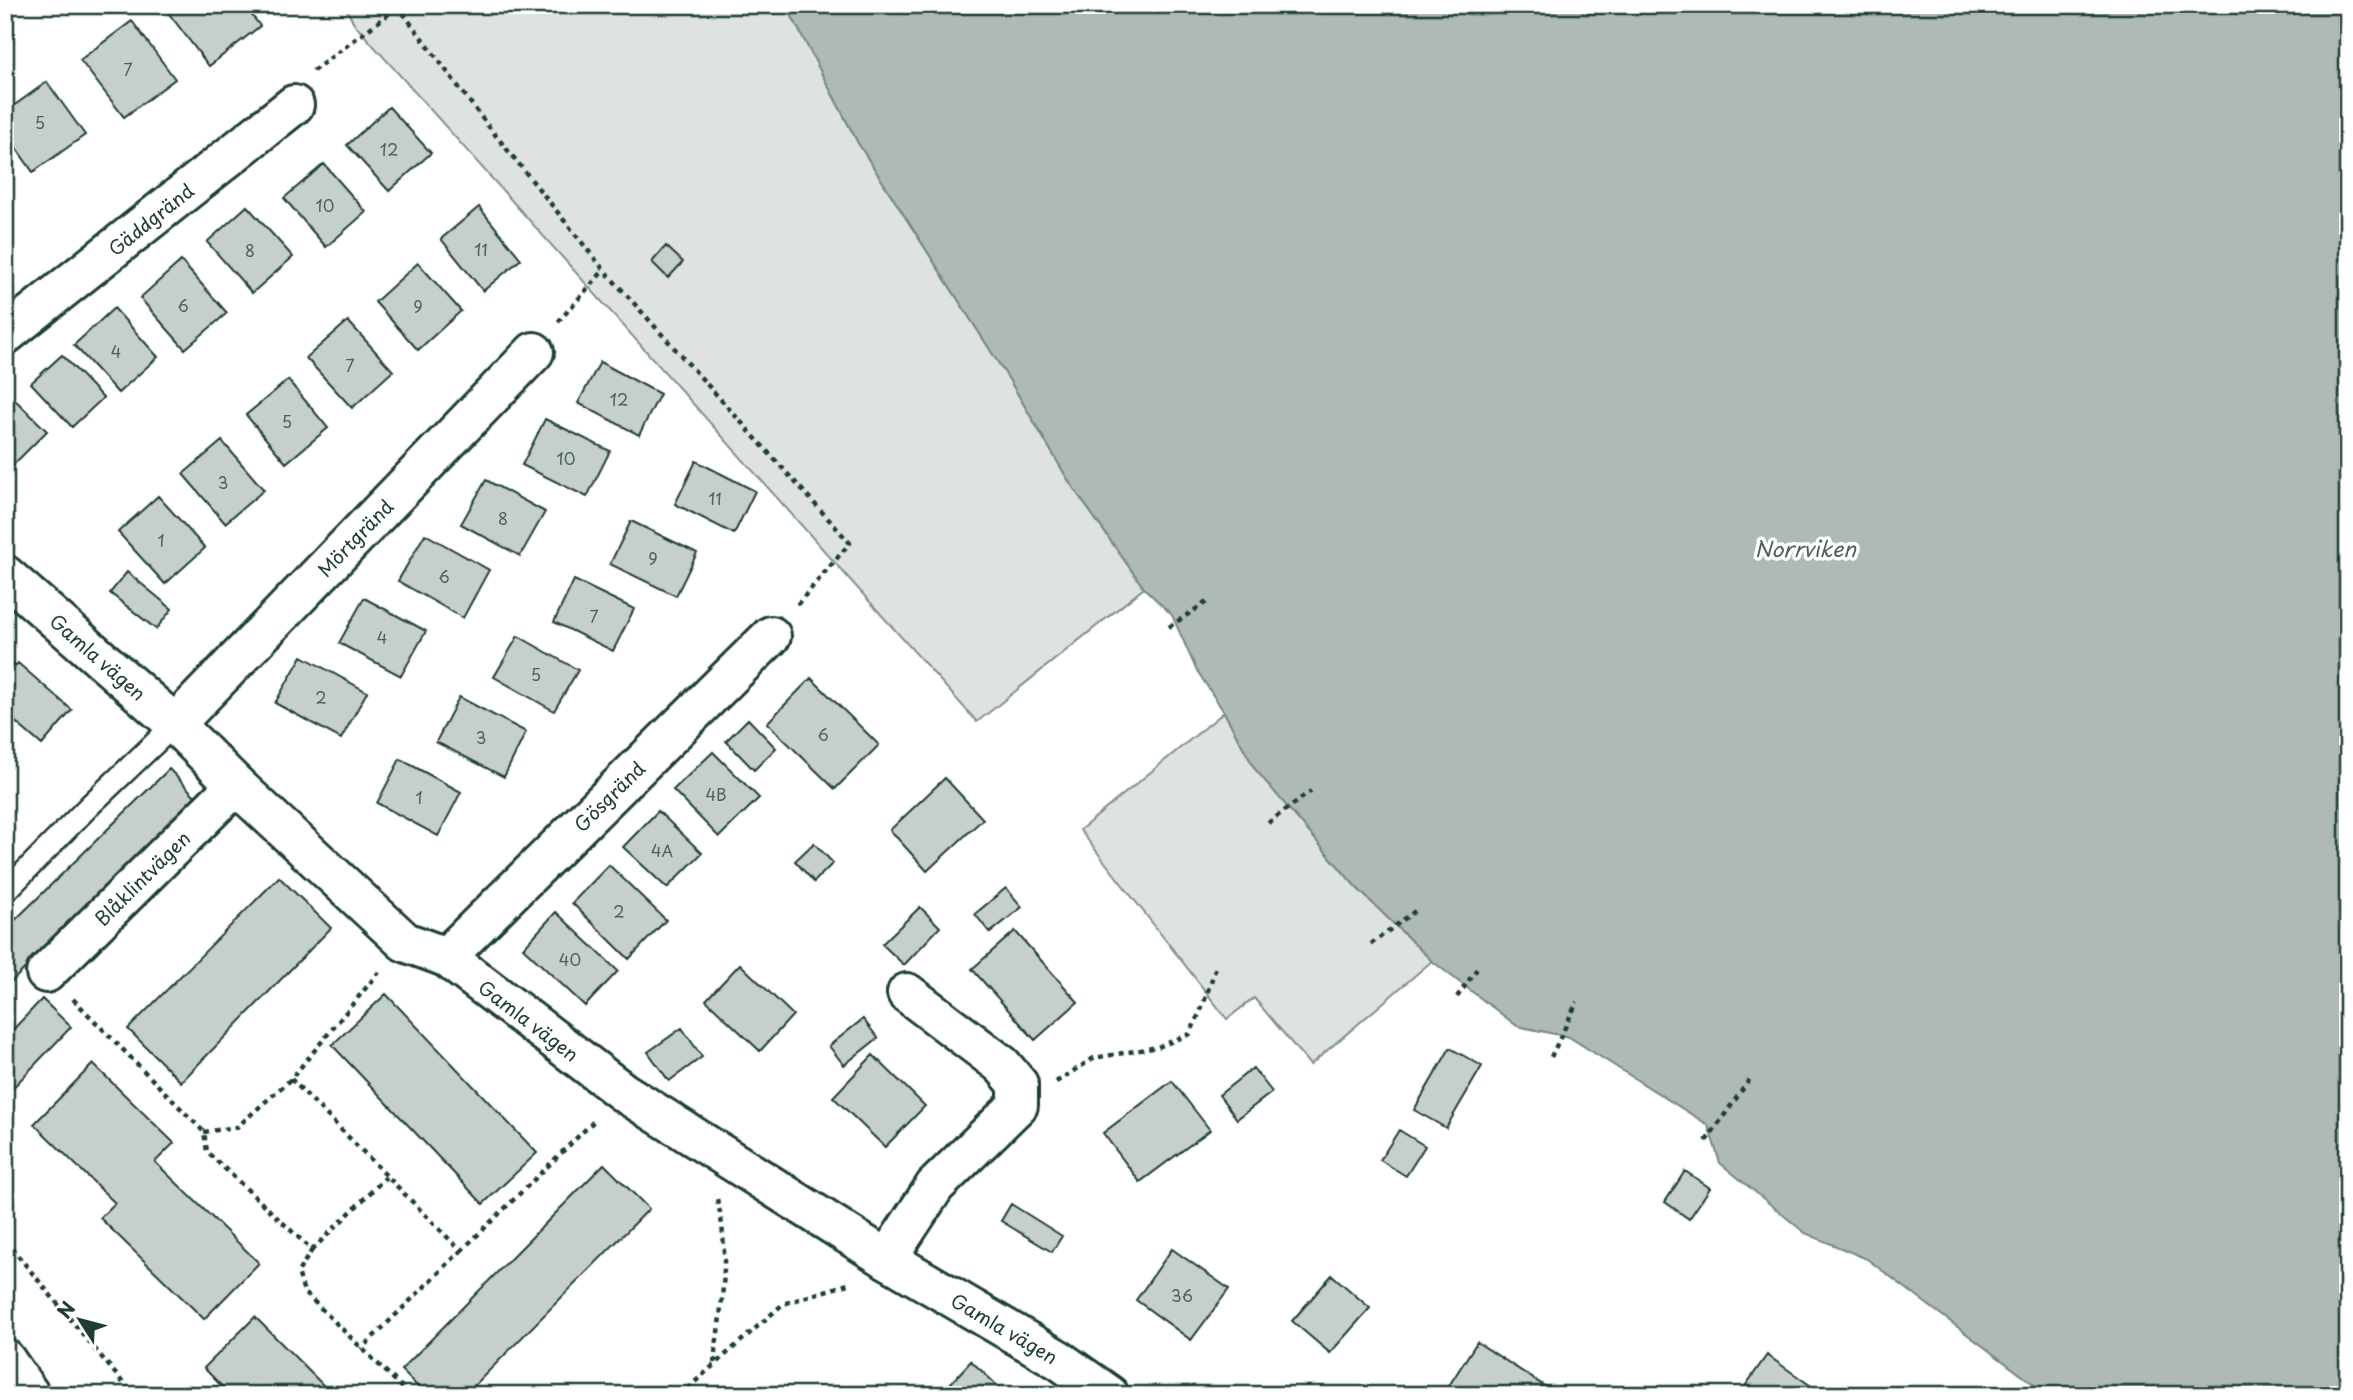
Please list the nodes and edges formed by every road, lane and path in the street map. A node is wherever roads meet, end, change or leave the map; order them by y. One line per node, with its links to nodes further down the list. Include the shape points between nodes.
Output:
1 (398, 6): 2 (path, via 313,70); 3 (path)
2 (294, 105): 4 (street, Gäddgränd)
3 (604, 270): 5 (path); 9 (path, via 850,543)
4 (5, 335)
5 (534, 352): 10 (street, Mörtgränd)
6 (5, 575): 10 (street, Gamla vägen)
7 (1208, 601): 8 (path)
8 (1169, 627)
9 (771, 636): 18 (street, Gösgränd)
10 (175, 724): 11 (street, Gamla vägen); 14 (lane)
11 (236, 785): 16 (street, Gamla vägen); 21 (street, Blåklintvägen)
12 (1311, 791): 13 (path)
13 (1268, 822)
14 (5, 892)
15 (1419, 908): 17 (path)
16 (405, 942): 18 (street, Gamla vägen); 27 (path)
17 (1371, 944)
18 (446, 957): 28 (street, Gamla vägen)
19 (1479, 966): 23 (path)
20 (1216, 967): 29 (path, via 1190,1034 1158,1047 1094,1058)
21 (47, 973): 30 (path)
22 (907, 993): 29 (street, via 1002,1065 1018,1084)
23 (1457, 997)
24 (1577, 1002): 25 (path)
25 (1551, 1057)
26 (1752, 1076): 31 (path)
27 (291, 1079): 30 (path, via 237,1127); 33 (path)
28 (623, 1093): 32 (street, Gamla vägen); 36 (path)
29 (1018, 1105): 37 (street, via 935,1186)
30 (204, 1132): 35 (path, via 207,1152)
31 (1706, 1141)
32 (704, 1143): 37 (street, Gamla vägen); 40 (path, via 724,1228 725,1266)
33 (386, 1177): 35 (path); 36 (path)
34 (5, 1240): 42 (path)
35 (312, 1250): 38 (path, via 298,1272 304,1292)
36 (461, 1251): 38 (path)
37 (887, 1259): 40 (path, via 860,1280 783,1304); 45 (street, Gamla vägen, via 1059,1360)
38 (362, 1349): 43 (path)
39 (5, 1359): 41 (street)
40 (714, 1364): 44 (path)
41 (30, 1395)
42 (133, 1395)
43 (410, 1395)
44 (680, 1395)
45 (1109, 1395)

